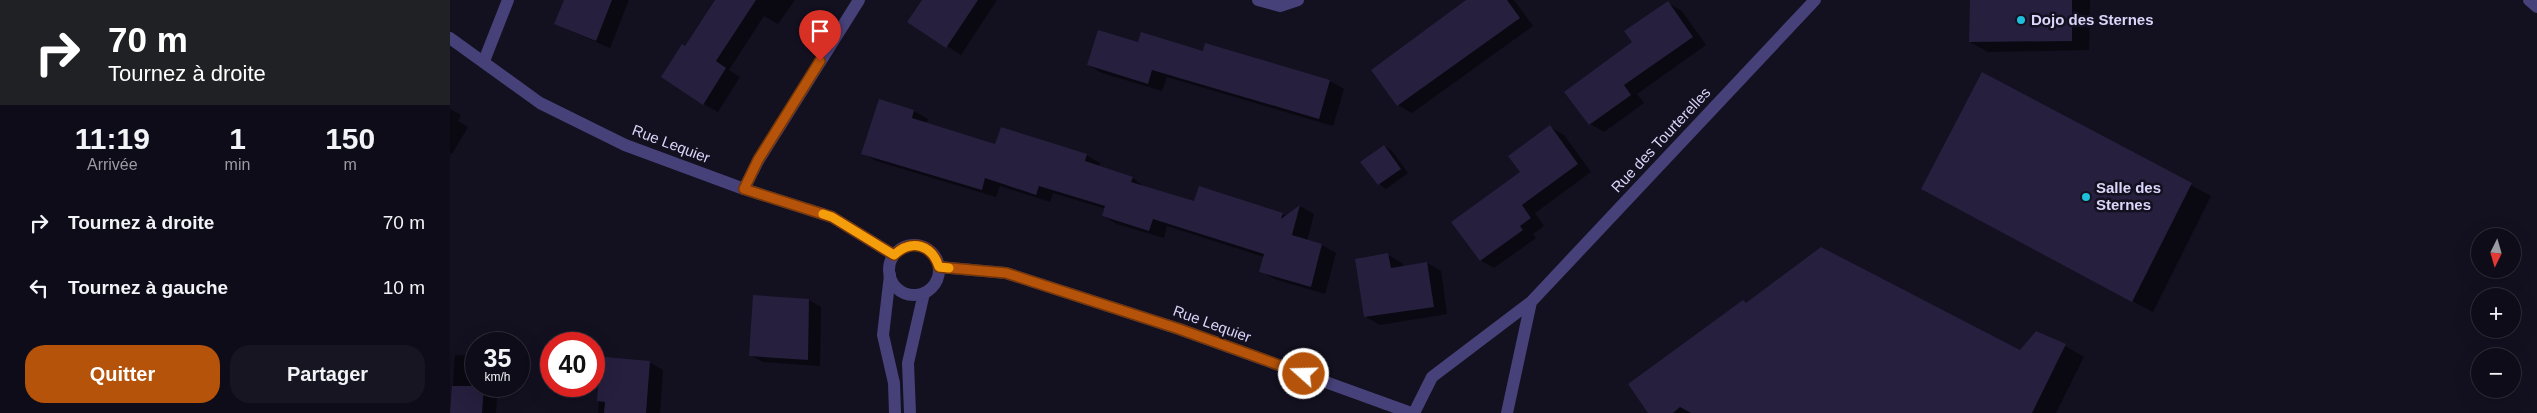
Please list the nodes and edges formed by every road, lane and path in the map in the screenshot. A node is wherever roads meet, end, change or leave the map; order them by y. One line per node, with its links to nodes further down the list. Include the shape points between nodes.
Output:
1 (508, 0): 9 (street)
2 (859, 0): 10 (street, via 758,160)
3 (1258, 0): 4 (street, via 1280,6)
4 (1298, 0)
5 (1815, 0): 15 (street, Rue des Tourterelles)
6 (2529, 0): 7 (street)
7 (2537, 7)
8 (450, 38): 9 (street, Rue Lequier)
9 (484, 61): 10 (street, Rue Lequier, via 557,112 625,145)
10 (744, 189): 11 (street, Rue Lequier, via 832,217)
11 (894, 255): 12 (street, via 901,249 917,245 932,252); 13 (street)
12 (939, 267): 14 (street, via 936,282); 18 (street, Rue Lequier, via 1006,273 1179,329)
13 (890, 275): 14 (street, via 892,282 903,292); 16 (street, via 883,335 894,382)
14 (924, 293): 17 (street, via 908,363)
15 (1531, 302): 18 (street, Rue des Tourterelles, via 1432,377); 19 (street)
16 (894, 413)
17 (910, 413)
18 (1413, 413)
19 (1507, 413)

